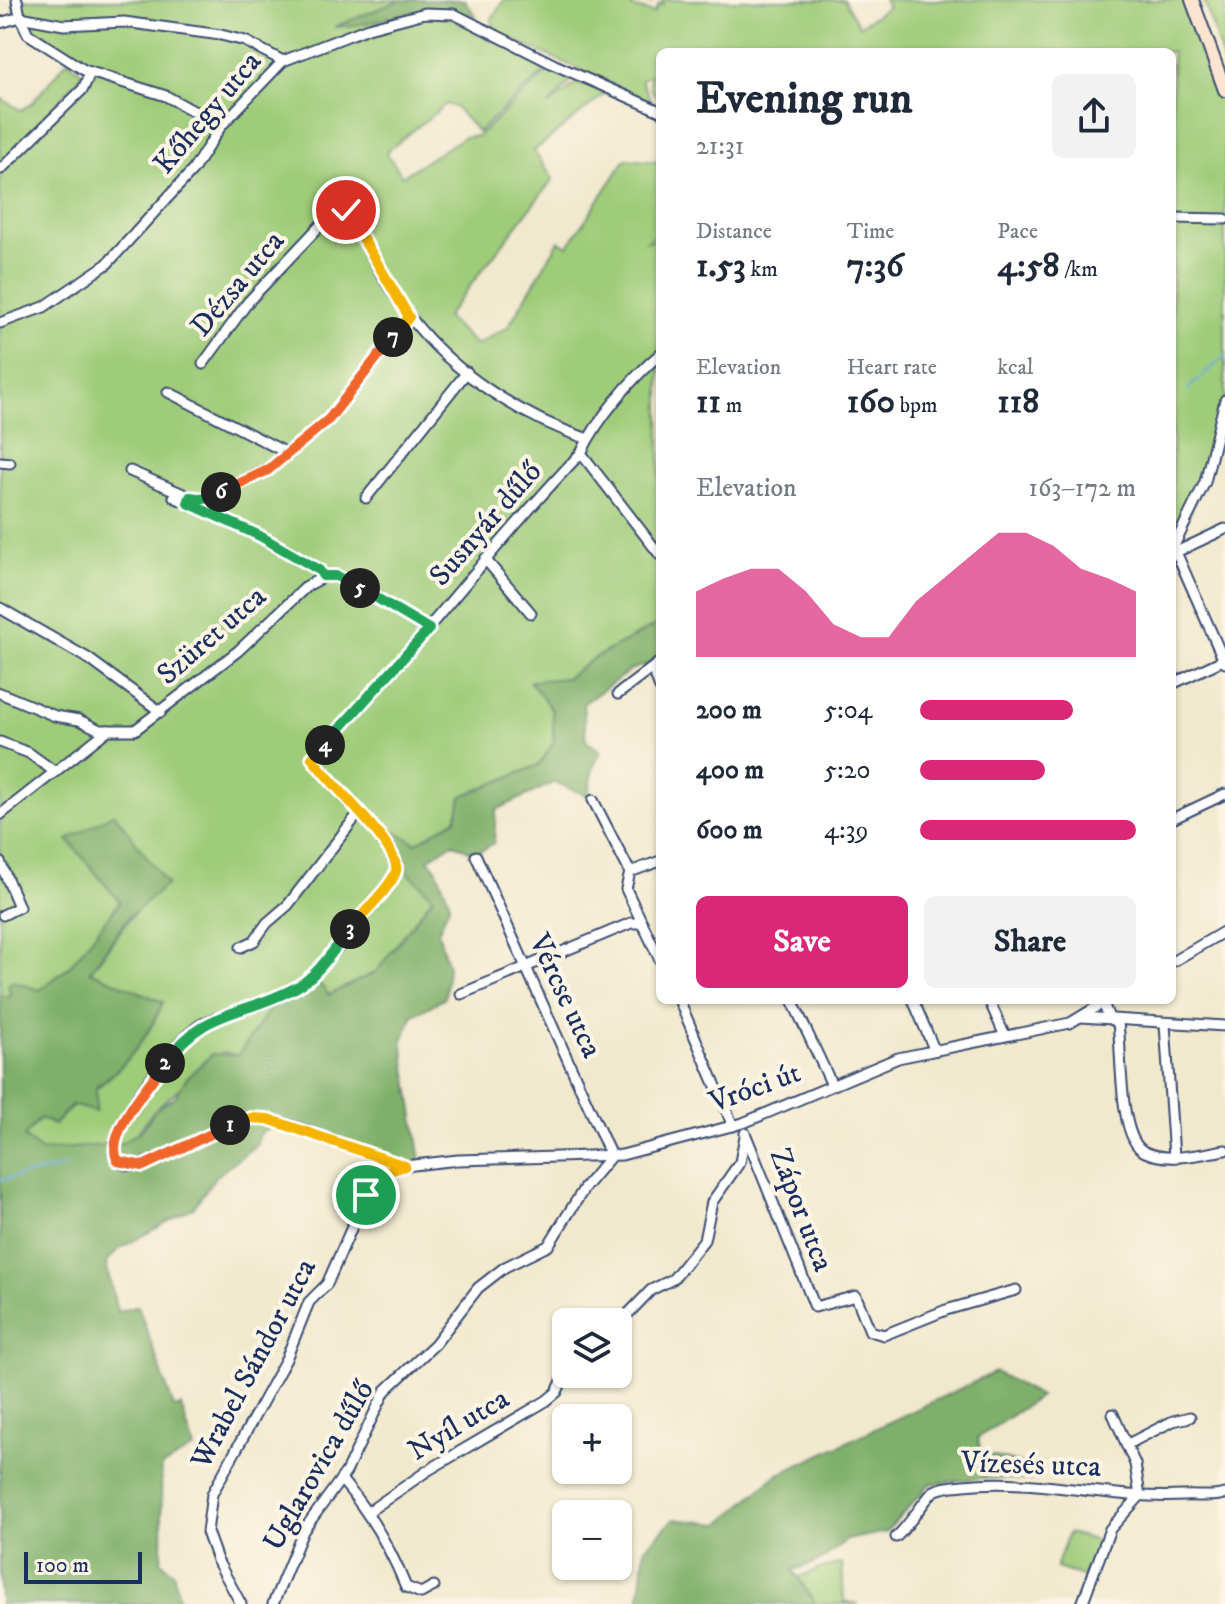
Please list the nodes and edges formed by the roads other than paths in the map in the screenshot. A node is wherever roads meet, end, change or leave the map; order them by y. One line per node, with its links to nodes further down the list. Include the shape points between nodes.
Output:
1 (17, 0): 3 (street)
2 (1192, 0): 7 (street)
3 (20, 17): 4 (street); 5 (street, via 64,25 124,22 221,35); 6 (street, via 28,34)
4 (0, 23)
5 (283, 61): 8 (street, Kőhegy utca, via 368,28 442,12); 9 (street, Kőhegy utca)
6 (90, 73): 9 (street, via 166,96); 10 (street, via 78,94)
7 (1225, 90)
8 (656, 109)
9 (221, 126): 14 (street, Kőhegy utca, via 193,170 107,264 44,307)
10 (1, 169)
11 (1176, 218): 12 (street)
12 (1225, 219)
13 (409, 317): 16 (street, Dézsa utca, via 348,211 339,209 248,302); 17 (street); 22 (street, via 329,419)
14 (0, 323)
15 (656, 357): 20 (street, Susnyár dűlő)
16 (203, 364)
17 (467, 372): 20 (street, via 539,420); 25 (street)
18 (168, 392): 22 (street)
19 (1224, 407): 28 (street, via 1205,482)
20 (588, 439): 21 (street, Susnyár dűlő)
21 (581, 453): 31 (street); 34 (street, Susnyár dűlő)
22 (289, 454): 26 (street, via 268,470 205,499)
23 (130, 471): 26 (street)
24 (174, 497): 26 (street)
25 (366, 498)
26 (189, 500): 35 (street)
27 (1225, 529): 29 (street)
28 (1183, 531): 29 (street); 30 (street)
29 (1200, 541): 32 (street)
30 (1176, 543)
31 (656, 550)
32 (1176, 552)
33 (1176, 557): 39 (street)
34 (485, 559): 37 (street); 38 (street, Susnyár dűlő)
35 (323, 576): 38 (street, via 348,581); 44 (street, Szüret utca)
36 (0, 608): 44 (street, via 89,659)
37 (531, 613)
38 (429, 629): 50 (street, Susnyár dűlő, via 312,758)
39 (1224, 661): 41 (street)
40 (656, 666): 43 (street)
41 (1176, 682)
42 (0, 693): 45 (street, Szüret utca)
43 (618, 694)
44 (161, 712): 45 (street, Szüret utca, via 135,730)
45 (104, 730): 47 (street, Szüret utca)
46 (0, 742): 47 (street, via 29,753)
47 (55, 772): 51 (street, Szüret utca)
48 (1225, 794): 52 (street)
49 (593, 800): 56 (street)
50 (358, 814): 60 (street, via 288,905 254,941); 83 (street, via 394,855 393,878 305,982 192,1031 123,1123 115,1156 123,1164 143,1166 208,1134 258,1118)
51 (0, 815)
52 (1176, 817)
53 (476, 856): 63 (street, Vércse utca)
54 (0, 862): 57 (street, via 19,907)
55 (656, 862): 56 (street)
56 (630, 872): 58 (street, via 626,889)
57 (3, 915)
58 (642, 923): 61 (street); 63 (street)
59 (1225, 931): 62 (street)
60 (241, 947)
61 (656, 952)
62 (1176, 960)
63 (524, 965): 64 (street); 81 (street, Vércse utca)
64 (461, 994)
65 (681, 1004): 79 (street)
66 (794, 1004): 78 (street)
67 (915, 1004): 77 (street)
68 (991, 1004): 76 (street)
69 (1085, 1004): 72 (street)
70 (1102, 1004): 72 (street, Vróci út)
71 (1106, 1004): 73 (street)
72 (1085, 1014): 73 (street); 76 (street, Vróci út, via 1070,1023)
73 (1109, 1018): 74 (street); 82 (street, via 1118,1023 1131,1138 1147,1153)
74 (1165, 1024): 75 (street); 82 (street)
75 (1225, 1026)
76 (1004, 1034): 77 (street, Vróci út)
77 (934, 1049): 78 (street, Vróci út)
78 (832, 1085): 79 (street, Vróci út)
79 (740, 1127): 81 (street, Vróci út); 84 (street, Zápor utca, via 815,1307 856,1296 870,1331 884,1335); 85 (street, via 740,1162 712,1202 704,1240 673,1279 651,1290)
80 (1225, 1150): 82 (street)
81 (611, 1156): 83 (street, Vróci út); 90 (street, Uglarovica dűlő, via 548,1246 505,1267 478,1288 435,1344 385,1391)
82 (1174, 1157)
83 (405, 1166): 96 (street, Wrabel Sándor utca, via 383,1173 366,1195 327,1284 309,1302 286,1359 212,1494 207,1532)
84 (1016, 1290)
85 (632, 1310)
86 (559, 1388): 93 (street, Nyíl utca)
87 (1113, 1414): 89 (street)
88 (1190, 1417): 89 (street)
89 (1126, 1445): 92 (street)
90 (341, 1479): 93 (street); 97 (street, Uglarovica dűlő, via 303,1531)
91 (1225, 1494): 92 (street, Vízesés utca)
92 (1140, 1496): 94 (street, Vízesés utca, via 987,1483 941,1488); 98 (street, via 1110,1529)
93 (368, 1512): 95 (street, via 406,1587 421,1593)
94 (896, 1537)
95 (434, 1586)
96 (241, 1604)
97 (273, 1604)
98 (1082, 1604)

